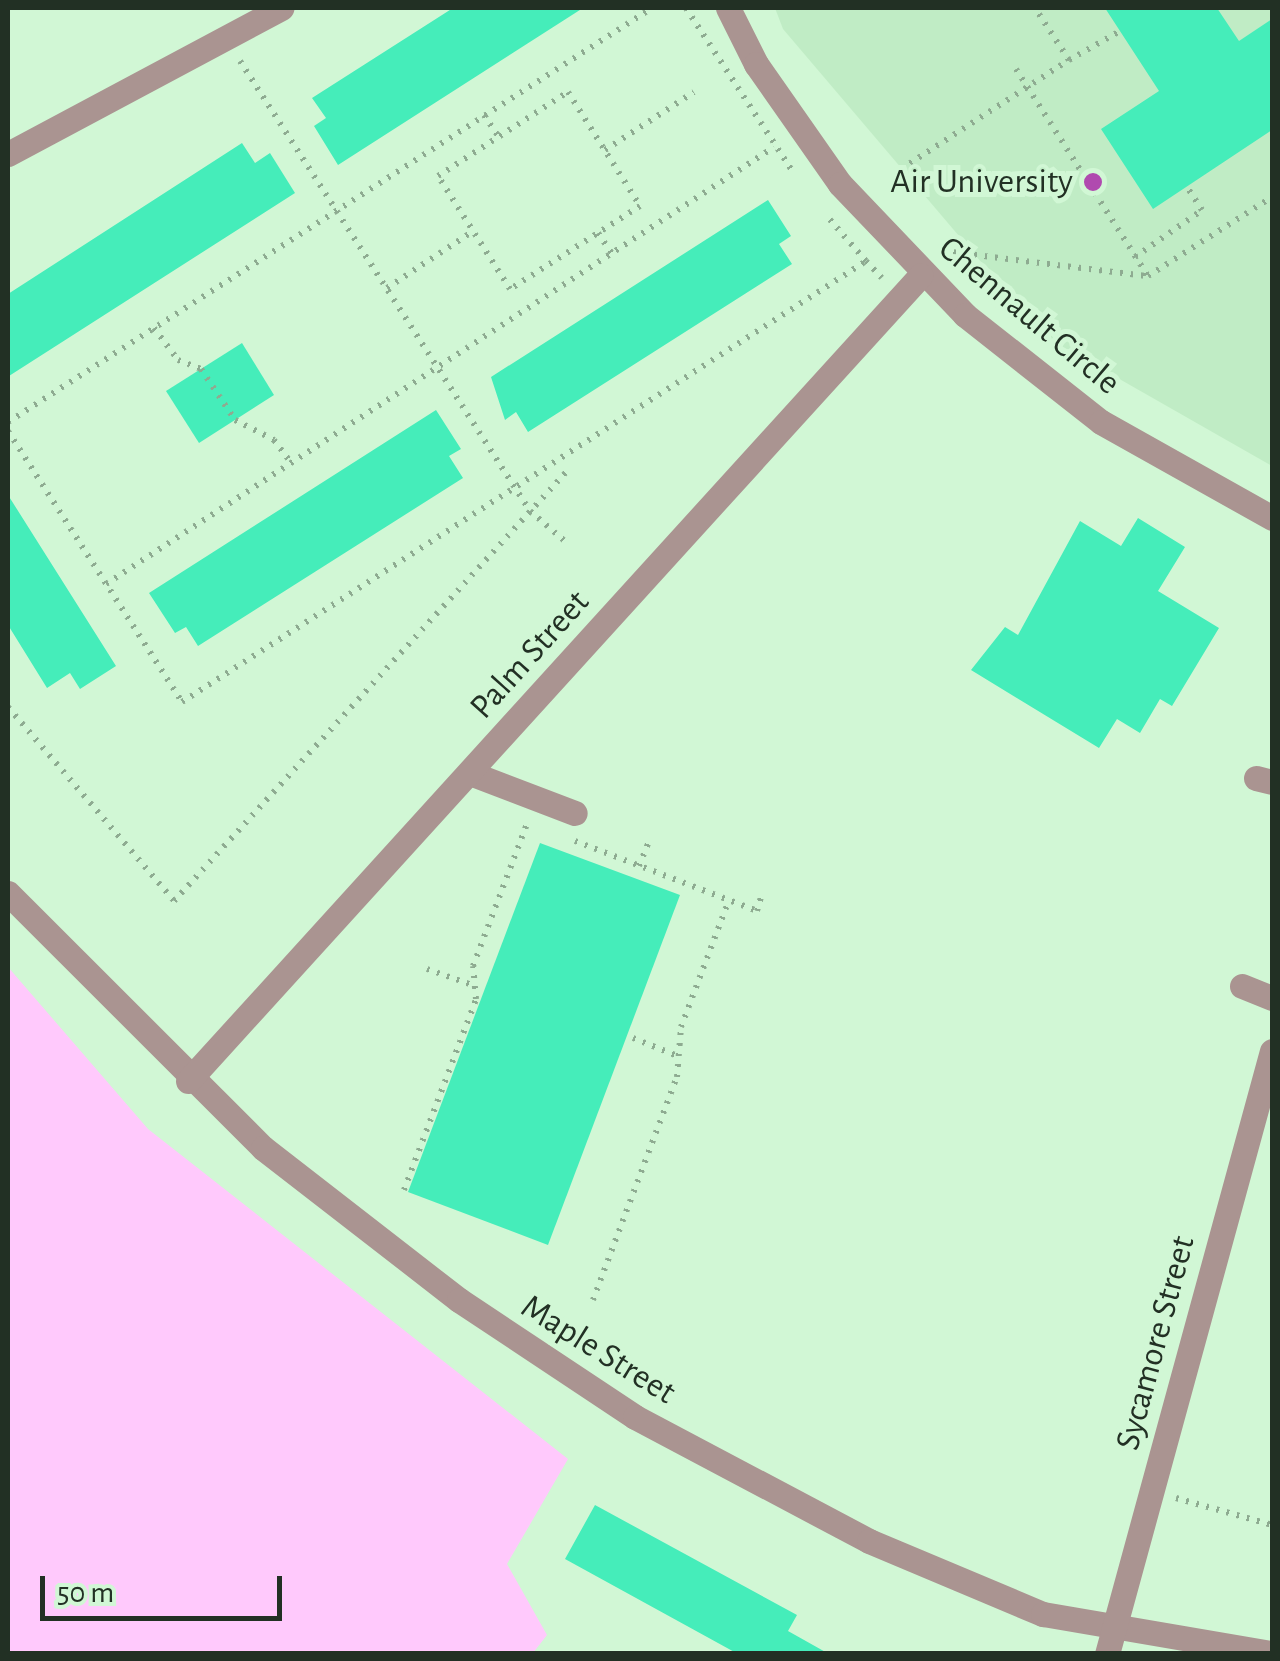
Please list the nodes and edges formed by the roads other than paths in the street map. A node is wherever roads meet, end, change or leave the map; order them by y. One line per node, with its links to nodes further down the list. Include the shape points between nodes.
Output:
1 (281, 8): 3 (street)
2 (728, 8): 4 (street, Chennault Circle, via 793,120)
3 (8, 154)
4 (922, 275): 5 (street, Chennault Circle, via 1101,422); 6 (street, Palm Street)
5 (1272, 518)
6 (470, 772): 7 (street); 12 (street, Palm Street)
7 (575, 813)
8 (8, 893): 12 (street, Maple Street)
9 (1242, 986): 10 (street)
10 (1272, 998)
11 (1272, 1051): 13 (street, Sycamore Street)
12 (188, 1080): 13 (street, Maple Street, via 387,1247 635,1416 935,1572)
13 (1110, 1642): 14 (street, Maple Street)
14 (1272, 1654)

